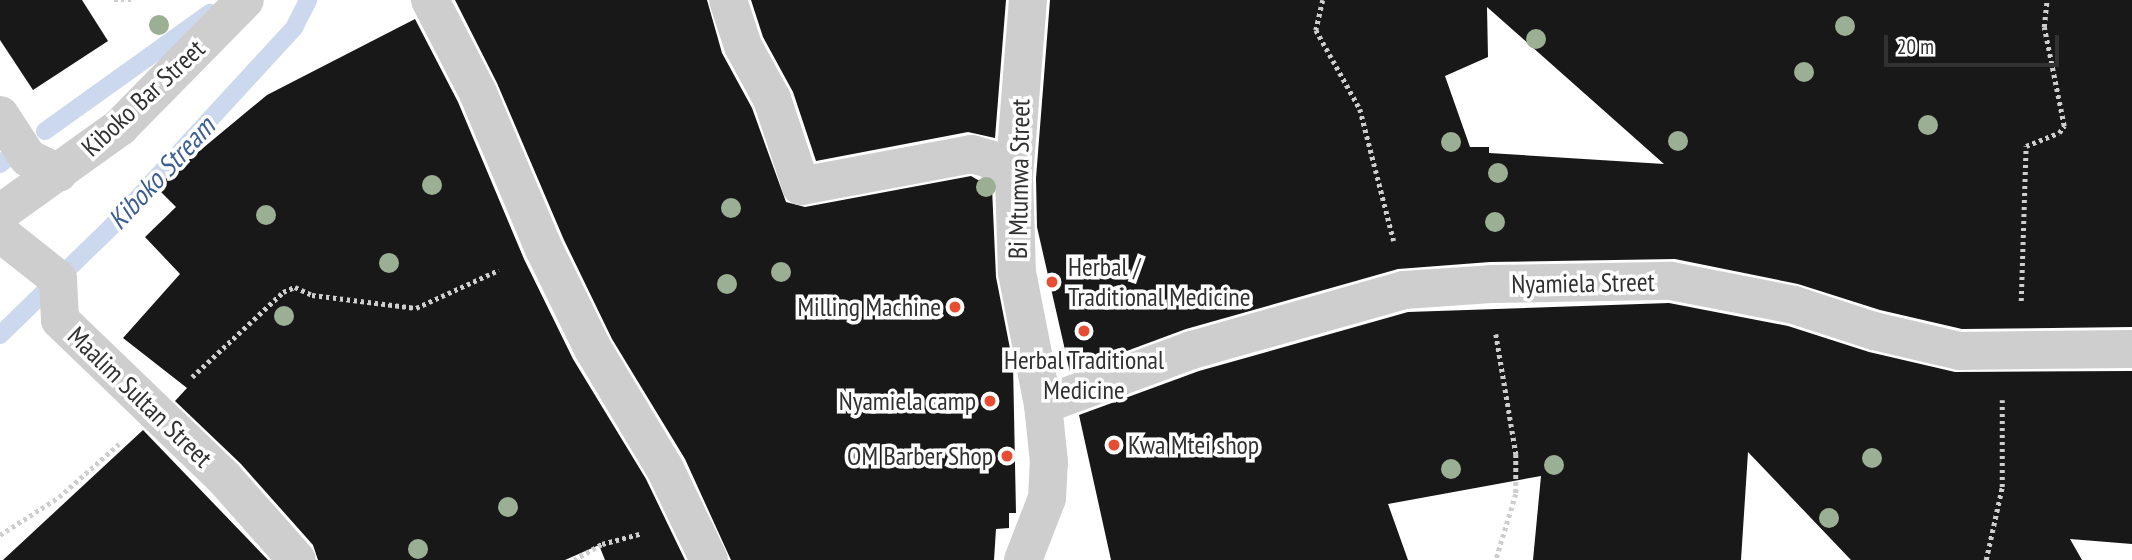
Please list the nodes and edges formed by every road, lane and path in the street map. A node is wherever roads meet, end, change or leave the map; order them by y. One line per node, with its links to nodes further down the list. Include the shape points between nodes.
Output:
1 (114, 0): 2 (path)
2 (132, 0)
3 (245, 0): 10 (street, Kiboko Bar Street, via 120,127)
4 (430, 0): 14 (street, via 478,93)
5 (728, 0): 11 (street, via 743,46 772,99 801,186 972,154 989,159)
6 (1028, 0): 11 (street, Bi Mtumwa Street)
7 (1323, 0): 16 (path, via 1316,30 1364,121)
8 (2047, 0): 18 (path, via 2044,27 2064,126 2025,150)
9 (0, 115): 10 (street, via 28,158)
10 (59, 173): 12 (street, Kiboko Bar Street)
11 (1014, 177): 19 (street, Bi Mtumwa Street, via 1017,273)
12 (0, 213)
13 (0, 233): 20 (street, Maalim Sultan Street, via 58,279 60,320)
14 (544, 249): 20 (path, via 416,308 312,295 295,287 282,292); 21 (street, via 593,349 665,469)
15 (1491, 284): 16 (street, Nyamiela Street); 18 (street, Nyamiela Street, via 1671,281 1794,305 1960,351); 27 (path, via 1516,454 1516,494)
16 (1404, 290): 19 (street, Nyamiela Street, via 1192,351)
17 (2132, 349): 18 (street, Nyamiela Street)
18 (2009, 353): 28 (path, via 2002,487)
19 (1043, 405): 26 (street, Bi Mtumwa Street, via 1047,498)
20 (154, 413): 22 (path, via 59,497); 23 (street, Maalim Sultan Street, via 225,479)
21 (689, 522): 24 (path, via 602,544); 25 (street)
22 (0, 535)
23 (298, 560)
24 (574, 560)
25 (709, 560)
26 (1023, 560)
27 (1496, 560)
28 (1986, 560)

